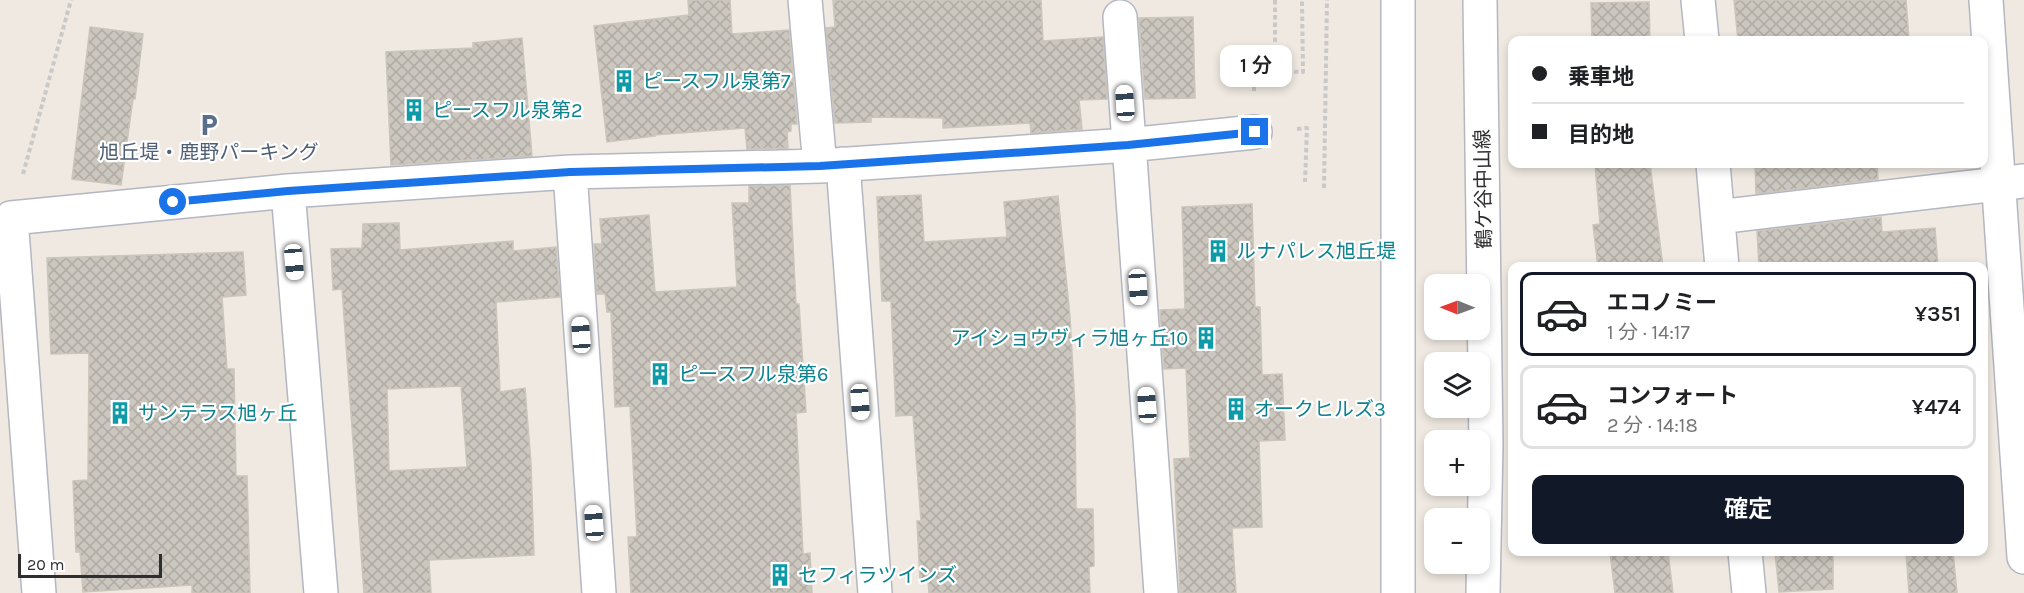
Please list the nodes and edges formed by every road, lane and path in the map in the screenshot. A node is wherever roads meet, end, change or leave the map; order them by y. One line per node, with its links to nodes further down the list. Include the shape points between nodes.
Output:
1 (71, 0): 23 (path)
2 (805, 0): 16 (street)
3 (1275, 0): 12 (path)
4 (1302, 0): 12 (path, via 1303,72 1275,71)
5 (1327, 0): 21 (path)
6 (1398, 0): 33 (street)
7 (1480, 0): 34 (street, 鶴ケ谷中山線, via 1486,446)
8 (1698, 0): 11 (street)
9 (1986, 0): 20 (street)
10 (1120, 17): 15 (street)
11 (1702, 36)
12 (1275, 60): 13 (path, via 1254,57)
13 (1255, 117): 15 (street)
14 (1306, 141): 19 (path)
15 (1128, 145): 16 (street); 32 (street)
16 (832, 165): 18 (street); 31 (street)
17 (1713, 168): 24 (street)
18 (570, 172): 22 (street); 30 (street)
19 (1305, 183)
20 (2011, 183): 24 (street); 27 (street)
21 (1324, 188)
22 (288, 191): 23 (street); 29 (street)
23 (11, 218): 28 (street)
24 (1718, 218): 25 (street)
25 (1722, 262)
26 (1745, 556): 35 (street)
27 (2024, 557)
28 (39, 593)
29 (321, 593)
30 (599, 593)
31 (875, 593)
32 (1161, 593)
33 (1398, 593)
34 (1483, 593)
35 (1749, 593)

